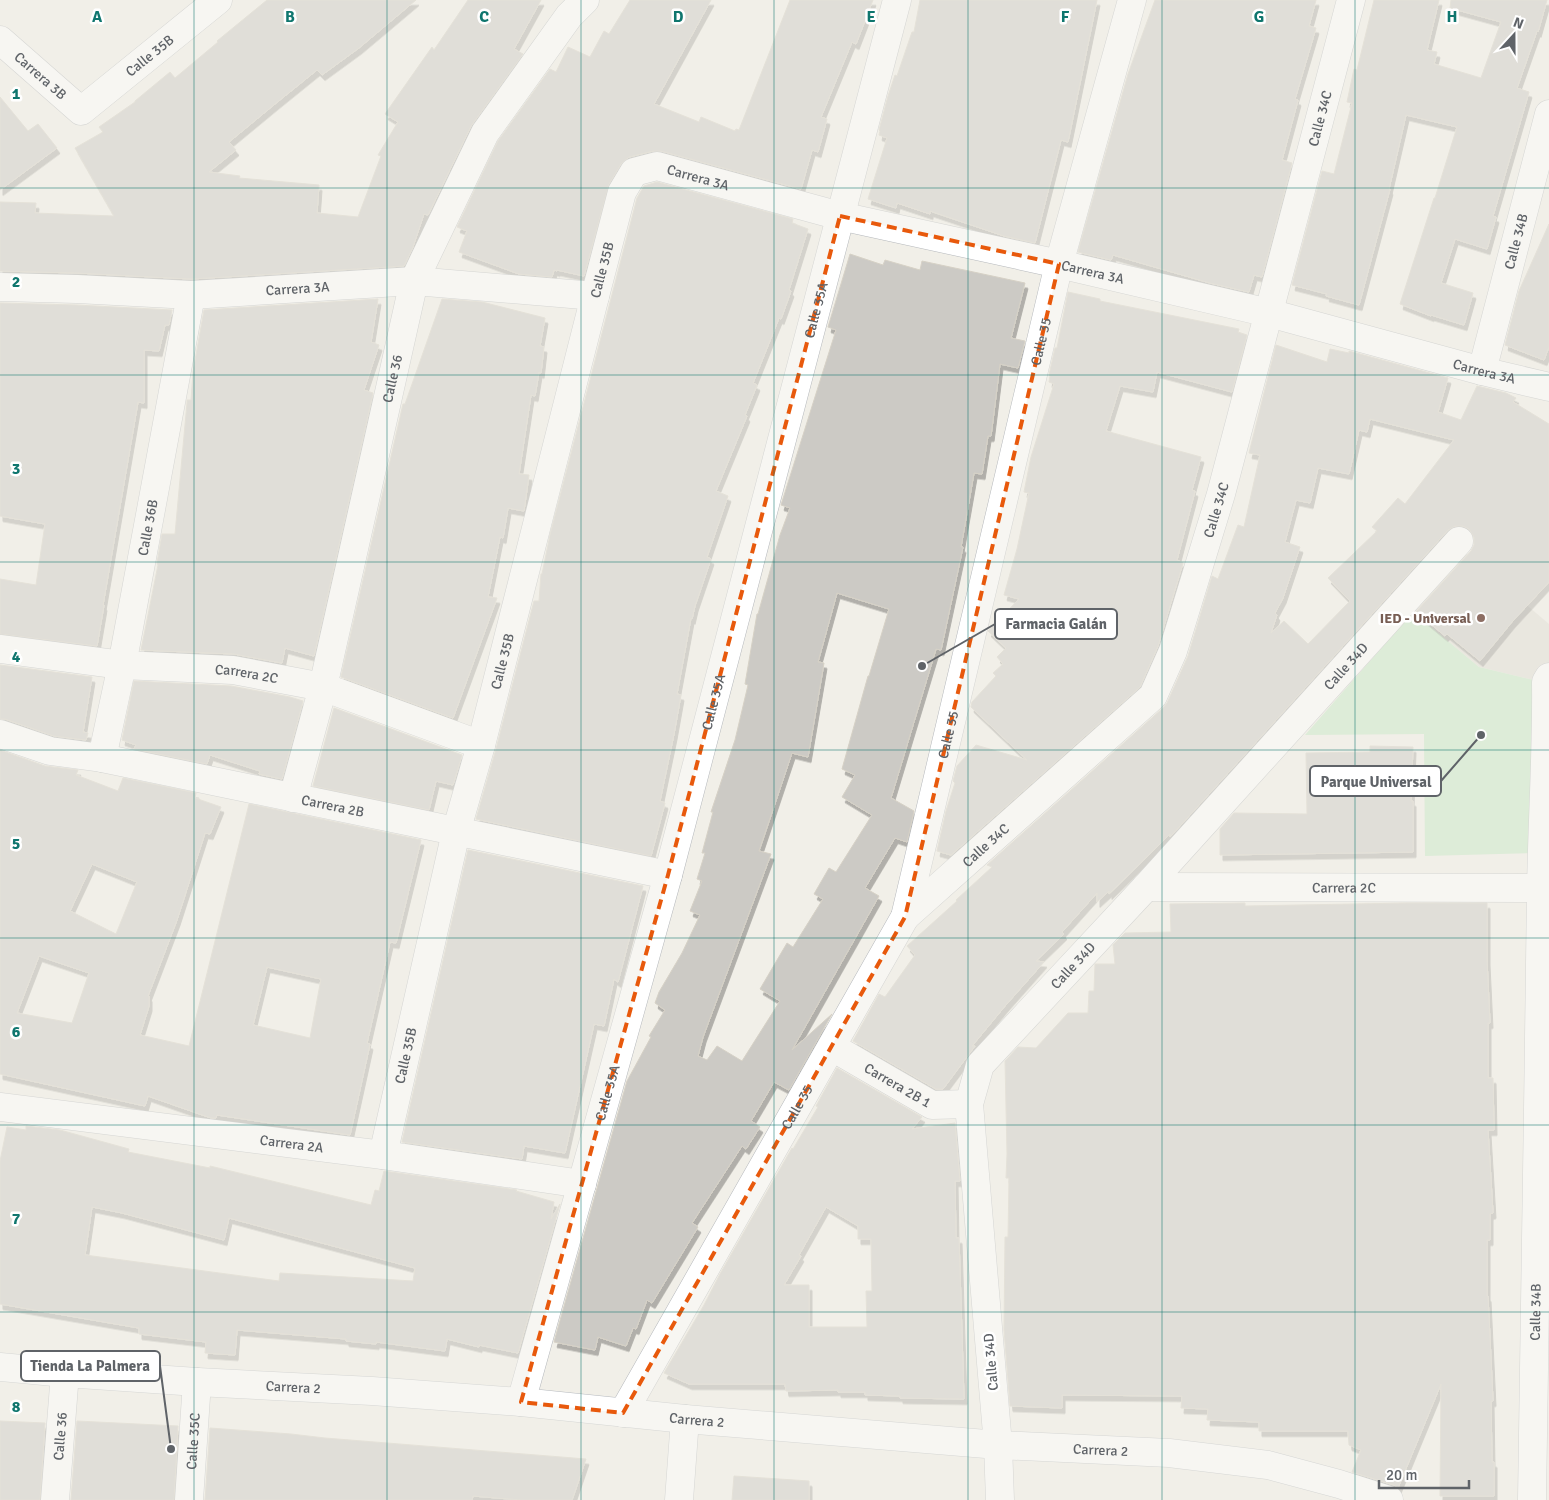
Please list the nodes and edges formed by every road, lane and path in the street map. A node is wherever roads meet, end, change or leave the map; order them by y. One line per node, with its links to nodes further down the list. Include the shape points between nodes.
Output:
1 (218, 0): 7 (street, Calle 35B)
2 (586, 0): 12 (street, Calle 36, via 569,16 485,133)
3 (897, 0): 10 (street, Calle 35A)
4 (1132, 0): 11 (street, Calle 35)
5 (1351, 0): 16 (street, Calle 34C)
6 (0, 40): 7 (street, Carrera 3B)
7 (81, 111)
8 (1549, 114): 17 (street, Calle 34B)
9 (634, 172): 10 (street, Carrera 3A, via 657,166); 15 (street, Calle 35B, via 622,192)
10 (840, 216): 11 (street, Carrera 3A); 30 (street, Calle 35A)
11 (1059, 264): 16 (street, Carrera 3A); 33 (street, Calle 35)
12 (414, 281): 14 (street, Carrera 3A); 15 (street, Carrera 3A); 23 (street, Calle 36)
13 (0, 287): 14 (street, Carrera 3A)
14 (191, 295): 21 (street, Calle 36B)
15 (595, 296): 25 (street, Calle 35B)
16 (1269, 313): 17 (street, Carrera 3A); 33 (street, Calle 34C, via 1222,494 1172,651 1153,696)
17 (1482, 371): 18 (street, Carrera 3A)
18 (1549, 387)
19 (1459, 542): 31 (street, Calle 34D)
20 (0, 649): 21 (street, Carrera 2C)
21 (122, 665): 23 (street, Carrera 2C, via 233,670); 27 (street, Calle 36B)
22 (1549, 677): 26 (street, Calle 34B, via 1546,682)
23 (323, 687): 25 (street, Carrera 2C); 28 (street, Calle 36)
24 (0, 734): 27 (street, Carrera 2B, via 50,751)
25 (481, 745): 29 (street, Calle 35B)
26 (1548, 750): 32 (street, Calle 34B)
27 (102, 758): 28 (street, Carrera 2B)
28 (293, 798): 29 (street, Carrera 2B)
29 (456, 832): 30 (street, Carrera 2B); 37 (street, Calle 35B)
30 (668, 875): 38 (street, Calle 35A)
31 (1146, 887): 32 (street, Carrera 2C); 35 (street, Calle 34D, via 980,1065)
32 (1541, 888): 39 (street, Calle 34B)
33 (905, 917): 34 (street, Calle 35)
34 (832, 1046): 35 (street, Carrera 2B 1, via 932,1105); 44 (street, Calle 35)
35 (969, 1104): 46 (street, Calle 34D)
36 (0, 1107): 37 (street, Carrera 2A)
37 (383, 1155): 38 (street, Carrera 2A)
38 (582, 1184): 43 (street, Calle 35A)
39 (1543, 1207): 52 (street, Calle 34B)
40 (0, 1367): 41 (street, Carrera 2)
41 (64, 1373): 42 (street, Carrera 2); 47 (street, Calle 36)
42 (197, 1382): 43 (street, Carrera 2); 48 (street, Calle 35C)
43 (520, 1402): 44 (street, Carrera 2)
44 (623, 1413): 45 (street, Carrera 2)
45 (685, 1419): 46 (street, Carrera 2); 49 (street)
46 (998, 1445): 50 (street, Calle 34D); 51 (street, Carrera 2, via 1169,1453 1268,1465)
47 (55, 1500)
48 (189, 1500)
49 (679, 1500)
50 (1000, 1500)
51 (1389, 1500)
52 (1532, 1500)

